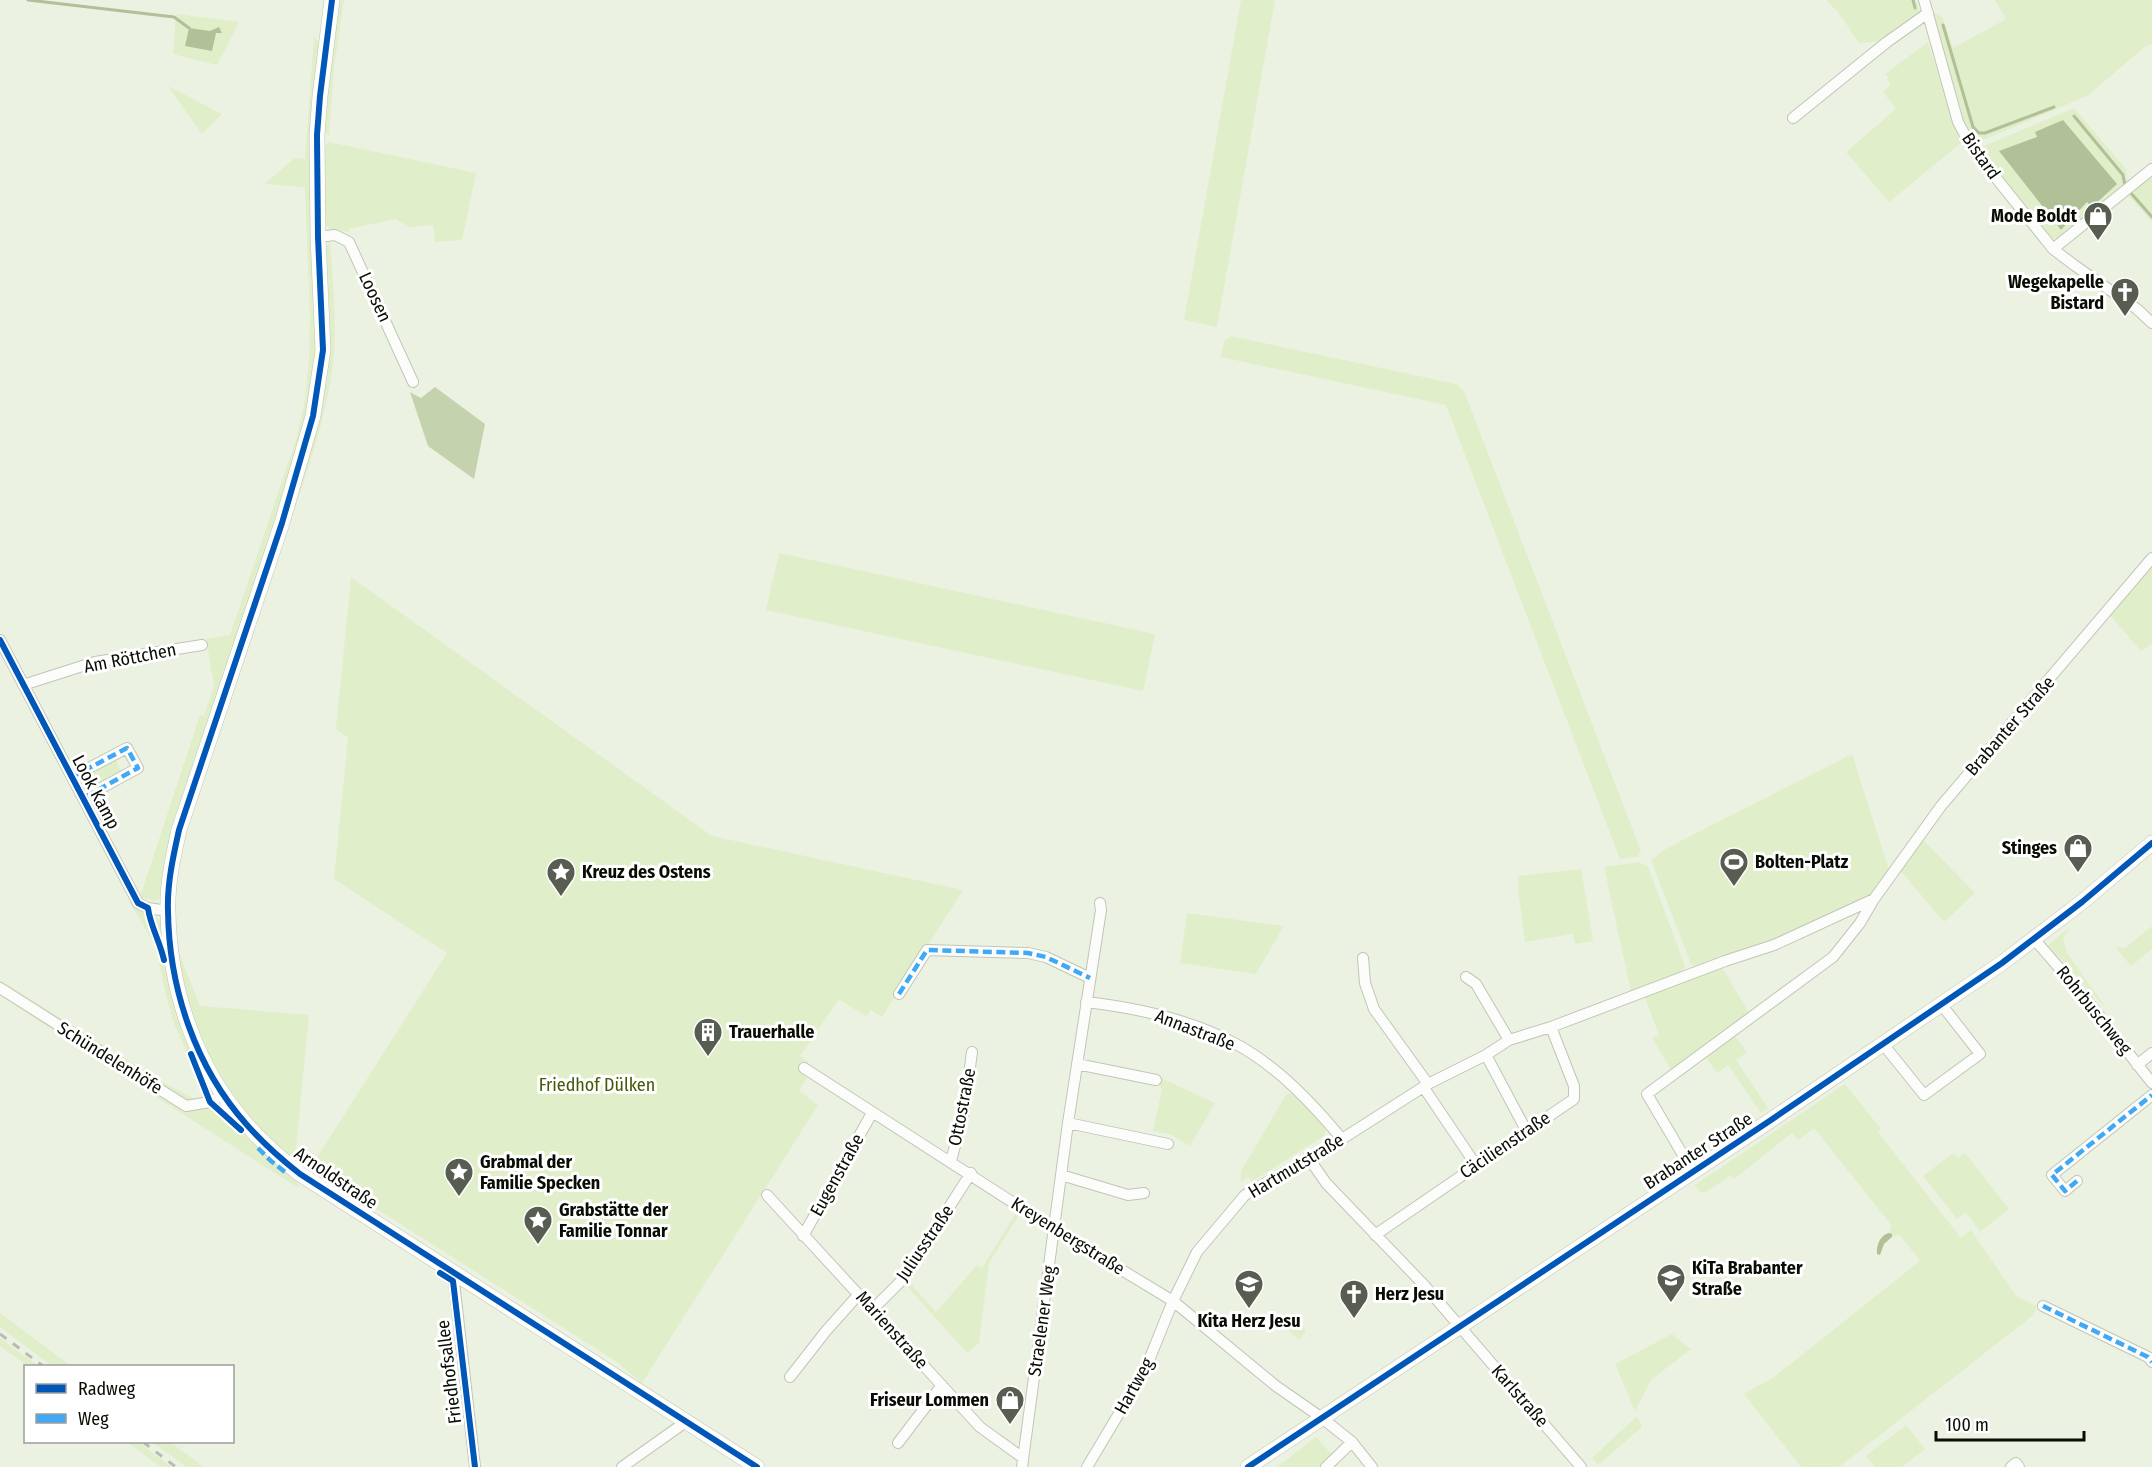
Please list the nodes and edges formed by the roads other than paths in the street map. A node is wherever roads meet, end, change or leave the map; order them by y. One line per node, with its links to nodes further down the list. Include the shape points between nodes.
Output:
1 (332, 0): 6 (street, Arnoldstraße, via 317,135)
2 (1924, 0): 3 (street, Bistard)
3 (1928, 13): 4 (street); 7 (street, Bistard, via 1958,122 1972,148)
4 (1793, 118)
5 (2152, 169): 7 (street)
6 (318, 237): 9 (street, Loosen, via 335,235 349,242); 19 (street, Arnoldstraße, via 323,350 313,416 282,523 178,830)
7 (2053, 249): 8 (street, Bistard)
8 (2152, 323)
9 (413, 382)
10 (2152, 558): 17 (street, Brabanter Straße, via 1941,806)
11 (0, 640): 13 (street, Look Kamp)
12 (202, 645): 13 (street, Am Röttchen, via 95,662)
13 (23, 685): 14 (street, Look Kamp)
14 (72, 777): 15 (street, Look Kamp); 15 (street, Look Kamp, via 127,748 138,768)
15 (83, 798): 19 (street, Look Kamp, via 138,903)
16 (2152, 843): 20 (street, Brabanter Straße)
17 (1874, 899): 26 (street, Brabanter Straße, via 1774,945); 51 (street, Brabanter Straße, via 1833,957 1647,1094)
18 (1100, 903): 23 (street, Straelener Weg)
19 (167, 910): 41 (street, Arnoldstraße, via 180,1001 204,1062)
20 (2034, 939): 28 (street, Brabanter Straße); 36 (street, Rohrbuschweg)
21 (1363, 958): 40 (street, via 1365,983 1374,1009)
22 (1466, 977): 30 (street, via 1476,984)
23 (1090, 978): 25 (street, via 1046,957 1028,953 927,950); 27 (street, Straelener Weg)
24 (0, 988): 41 (street, Schündelenhöfe, via 186,1106 210,1102)
25 (899, 994)
26 (1624, 998): 29 (street, Hartmutstraße)
27 (1086, 1002): 35 (street, Straelener Weg); 46 (street, Annastraße, via 1173,1019 1237,1044 1289,1083)
28 (1941, 1004): 31 (street, Brabanter Straße); 31 (street, via 1980,1054 1924,1095)
29 (1551, 1027): 30 (street, Hartmutstraße); 45 (street, Cäcilienstraße, via 1575,1086 1574,1099)
30 (1509, 1040): 34 (street, Hartmutstraße)
31 (1883, 1044): 51 (street, Brabanter Straße)
32 (972, 1052): 49 (street, Ottostraße, via 964,1112)
33 (2152, 1053): 36 (street)
34 (1486, 1055): 40 (street, Hartmutstraße); 45 (street)
35 (1077, 1064): 38 (street); 44 (street, Straelener Weg)
36 (2137, 1065): 39 (street, Rohrbuschweg)
37 (804, 1068): 43 (street, Kreyenbergstraße)
38 (1156, 1080)
39 (2152, 1083)
40 (1426, 1086): 46 (street, Hartmutstraße); 50 (street)
41 (224, 1094): 60 (street, Arnoldstraße, via 271,1150 300,1174)
42 (2152, 1095): 54 (street, via 2052,1176 2065,1191)
43 (872, 1113): 49 (street, Kreyenbergstraße); 59 (street, Eugenstraße)
44 (1068, 1123): 47 (street); 53 (street, Straelener Weg)
45 (1526, 1130): 50 (street, Cäcilienstraße)
46 (1342, 1139): 48 (street, Hartmutstraße)
47 (1168, 1144)
48 (1308, 1157): 58 (street, Karlstraße, via 1326,1183); 62 (street, Hartmutstraße, via 1245,1195 1197,1252)
49 (951, 1161): 52 (street, Kreyenbergstraße)
50 (1476, 1165): 58 (street, Cäcilienstraße)
51 (1693, 1172): 65 (street, Brabanter Straße)
52 (971, 1173): 57 (street, Kreyenbergstraße); 64 (street, Juliusstraße, via 903,1279)
53 (1061, 1175): 55 (street, via 1128,1196); 57 (street, Straelener Weg)
54 (2078, 1181)
55 (1143, 1193)
56 (767, 1195): 59 (street, Marienstraße)
57 (1054, 1229): 62 (street, Kreyenbergstraße); 73 (street, Straelener Weg)
58 (1375, 1235): 65 (street, Karlstraße)
59 (803, 1236): 61 (street, Marienstraße)
60 (453, 1272): 70 (street, Arnoldstraße); 74 (street, Friedhofsallee)
61 (859, 1294): 64 (street, Marienstraße); 67 (street)
62 (1173, 1301): 69 (street, Kreyenbergstraße, via 1276,1386); 77 (street, Hartweg, via 1145,1370)
63 (2043, 1306): 66 (street)
64 (873, 1309): 68 (street, Marienstraße)
65 (1459, 1326): 69 (street, Brabanter Straße); 81 (street, Karlstraße)
66 (2152, 1362)
67 (790, 1377)
68 (942, 1385): 72 (street); 73 (street, Marienstraße)
69 (1322, 1418): 71 (street, Kreyenbergstraße); 78 (street, Brabanter Straße)
70 (684, 1421): 75 (street); 76 (street, Arnoldstraße)
71 (1352, 1442): 79 (street); 80 (street, Kreyenbergstraße)
72 (898, 1443)
73 (1022, 1463)
74 (475, 1467)
75 (622, 1467)
76 (757, 1467)
77 (1087, 1467)
78 (1248, 1467)
79 (1326, 1467)
80 (1372, 1467)
81 (1581, 1467)
82 (2011, 1467): 83 (street, via 2016,1463)
83 (2019, 1467)

